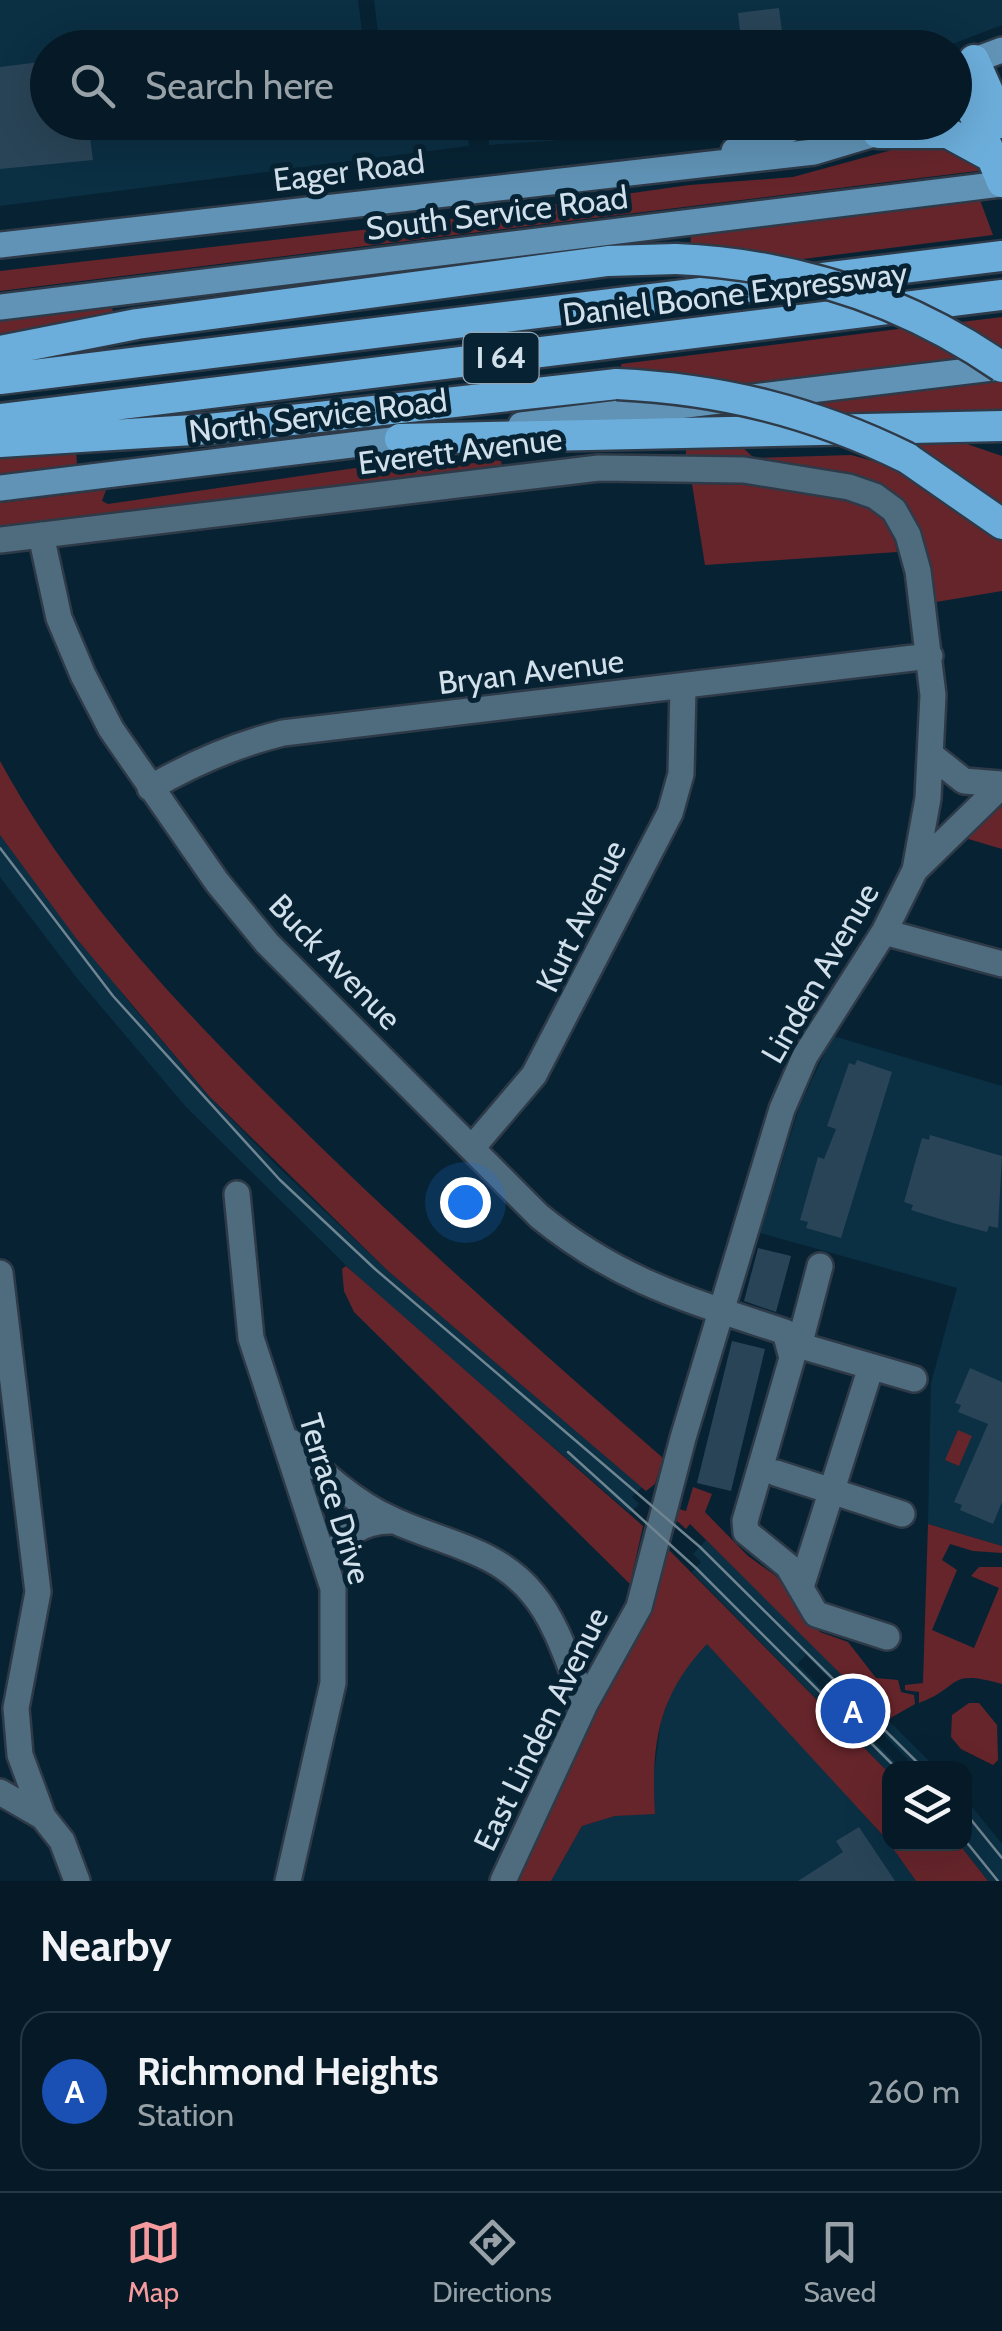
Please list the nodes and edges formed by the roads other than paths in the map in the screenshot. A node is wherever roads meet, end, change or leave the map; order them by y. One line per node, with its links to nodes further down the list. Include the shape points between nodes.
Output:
1 (972, 67): 2 (highway)
2 (978, 96): 3 (highway); 8 (highway)
3 (1002, 123)
4 (761, 140): 7 (main road, Eager Road)
5 (857, 140): 7 (main road, Eager Road, via 814,152)
6 (956, 140): 8 (highway)
7 (706, 161): 9 (main road, Eager Road)
8 (999, 174): 12 (main road, South Service Road, via 967,188)
9 (0, 245)
10 (998, 256): 15 (highway, Daniel Boone Expressway / I 64)
11 (1002, 296): 16 (highway, Daniel Boone Expressway / I 64)
12 (0, 307)
13 (0, 350): 14 (highway, bridge, via 186,317 574,266 676,259 766,267 854,290 918,317)
14 (1002, 366): 18 (main road, North Service Road)
15 (0, 379)
16 (0, 419)
17 (1002, 426): 18 (highway)
18 (400, 439): 20 (main road, North Service Road)
19 (0, 442): 21 (highway, bridge, via 227,427 618,384 763,402 846,430 907,458)
20 (0, 488)
21 (1002, 524)
22 (42, 535): 23 (street, Everett Avenue, via 547,472 679,468 849,486 894,510); 24 (street, Everett Avenue); 29 (street, Buck Avenue, via 60,618 83,675)
23 (908, 535): 25 (street, Linden Avenue)
24 (0, 540)
25 (930, 656): 26 (street, Bryan Avenue); 27 (street, Linden Avenue)
26 (683, 687): 29 (street, Bryan Avenue, via 283,733 240,743); 33 (street, Kurt Avenue, via 681,774 670,813 534,1074)
27 (931, 755): 28 (street, via 964,781); 30 (street, Linden Avenue)
28 (1002, 784): 30 (street)
29 (150, 788): 33 (street, Buck Avenue, via 267,943)
30 (915, 870): 31 (street, Linden Avenue)
31 (884, 932): 32 (street); 37 (street, Linden Avenue, via 833,1008 790,1091)
32 (1002, 964)
33 (472, 1148): 37 (street, Buck Avenue, via 581,1250 657,1290)
34 (237, 1194): 43 (street, Terrace Drive, via 251,1338)
35 (820, 1266): 39 (street)
36 (0, 1273): 40 (street)
37 (722, 1311): 39 (street, Buck Avenue, via 786,1332); 52 (street, Linden Avenue)
38 (0, 1333): 40 (street)
39 (795, 1344): 41 (street, Buck Avenue); 51 (street, via 745,1521 752,1540 788,1566)
40 (11, 1366): 46 (street)
41 (871, 1367): 42 (street, Buck Avenue); 45 (street)
42 (914, 1380)
43 (287, 1438): 49 (street, via 360,1502); 50 (street, Terrace Drive)
44 (776, 1473): 45 (street)
45 (832, 1491): 48 (street); 51 (street)
46 (27, 1497): 47 (street); 55 (street, via 38,1592)
47 (0, 1500)
48 (902, 1514)
49 (394, 1521): 50 (street, via 358,1526); 54 (street, via 472,1548 520,1581 550,1620)
50 (328, 1566): 60 (street, Terrace Drive, via 333,1684)
51 (801, 1587): 53 (street, via 826,1620)
52 (638, 1607): 54 (street, East Linden Avenue)
53 (888, 1637)
54 (585, 1704): 61 (street, East Linden Avenue)
55 (16, 1708): 56 (street); 58 (street, via 20,1755)
56 (0, 1734)
57 (0, 1792): 58 (street)
58 (43, 1817): 59 (street, via 62,1841)
59 (77, 1881)
60 (288, 1881)
61 (503, 1881)

